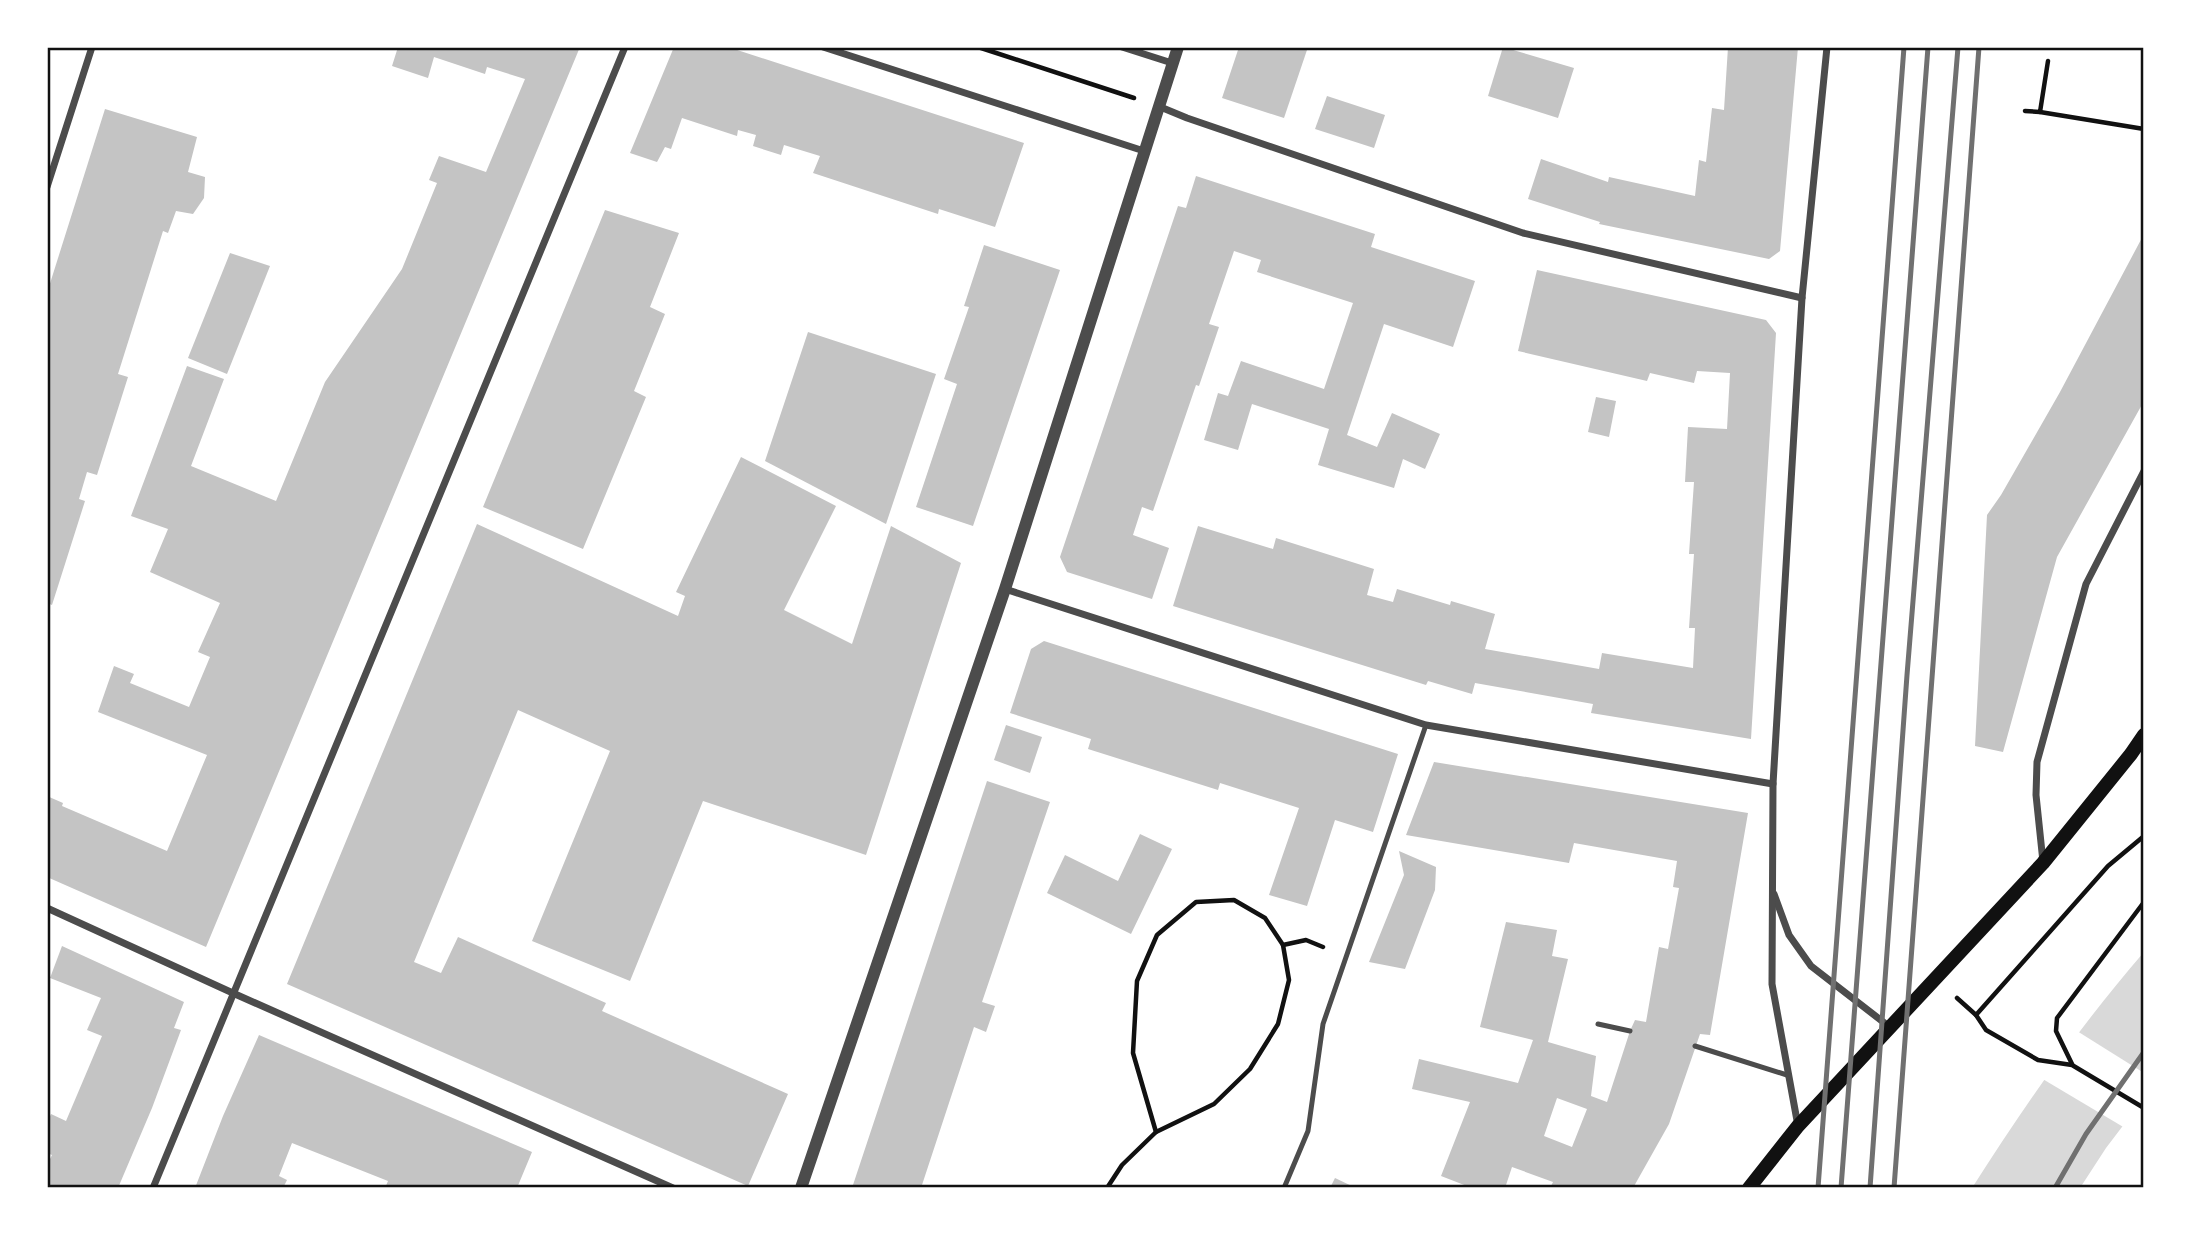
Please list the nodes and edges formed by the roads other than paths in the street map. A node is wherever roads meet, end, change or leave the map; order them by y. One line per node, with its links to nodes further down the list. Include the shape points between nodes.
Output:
1 (92, 47): 10 (street)
2 (625, 47): 20 (street)
3 (823, 47): 9 (street)
4 (1122, 47): 7 (street)
5 (1178, 47): 7 (street)
6 (1827, 47): 11 (street)
7 (1172, 64): 8 (street)
8 (1158, 106): 9 (street); 11 (street, via 1522,233)
9 (1144, 151): 13 (street)
10 (47, 187)
11 (1802, 298): 16 (street)
12 (2144, 471): 17 (street, via 2086,584 2037,762)
13 (1005, 589): 14 (street); 29 (street)
14 (1426, 725): 16 (street); 30 (lane, via 1323,1024 1308,1131)
15 (2144, 735): 17 (main road)
16 (1773, 784): 18 (street)
17 (2043, 863): 22 (main road)
18 (1772, 890): 22 (street, via 1789,935 1811,966); 25 (street, via 1772,984)
19 (47, 908): 20 (street)
20 (235, 994): 27 (street); 28 (street)
21 (1598, 1024): 23 (lane)
22 (1891, 1028): 26 (main road)
23 (1630, 1031)
24 (1695, 1046): 25 (lane)
25 (1787, 1075): 26 (street)
26 (1798, 1126): 31 (main road)
27 (153, 1188)
28 (673, 1188)
29 (801, 1188)
30 (1284, 1188)
31 (1749, 1188)

